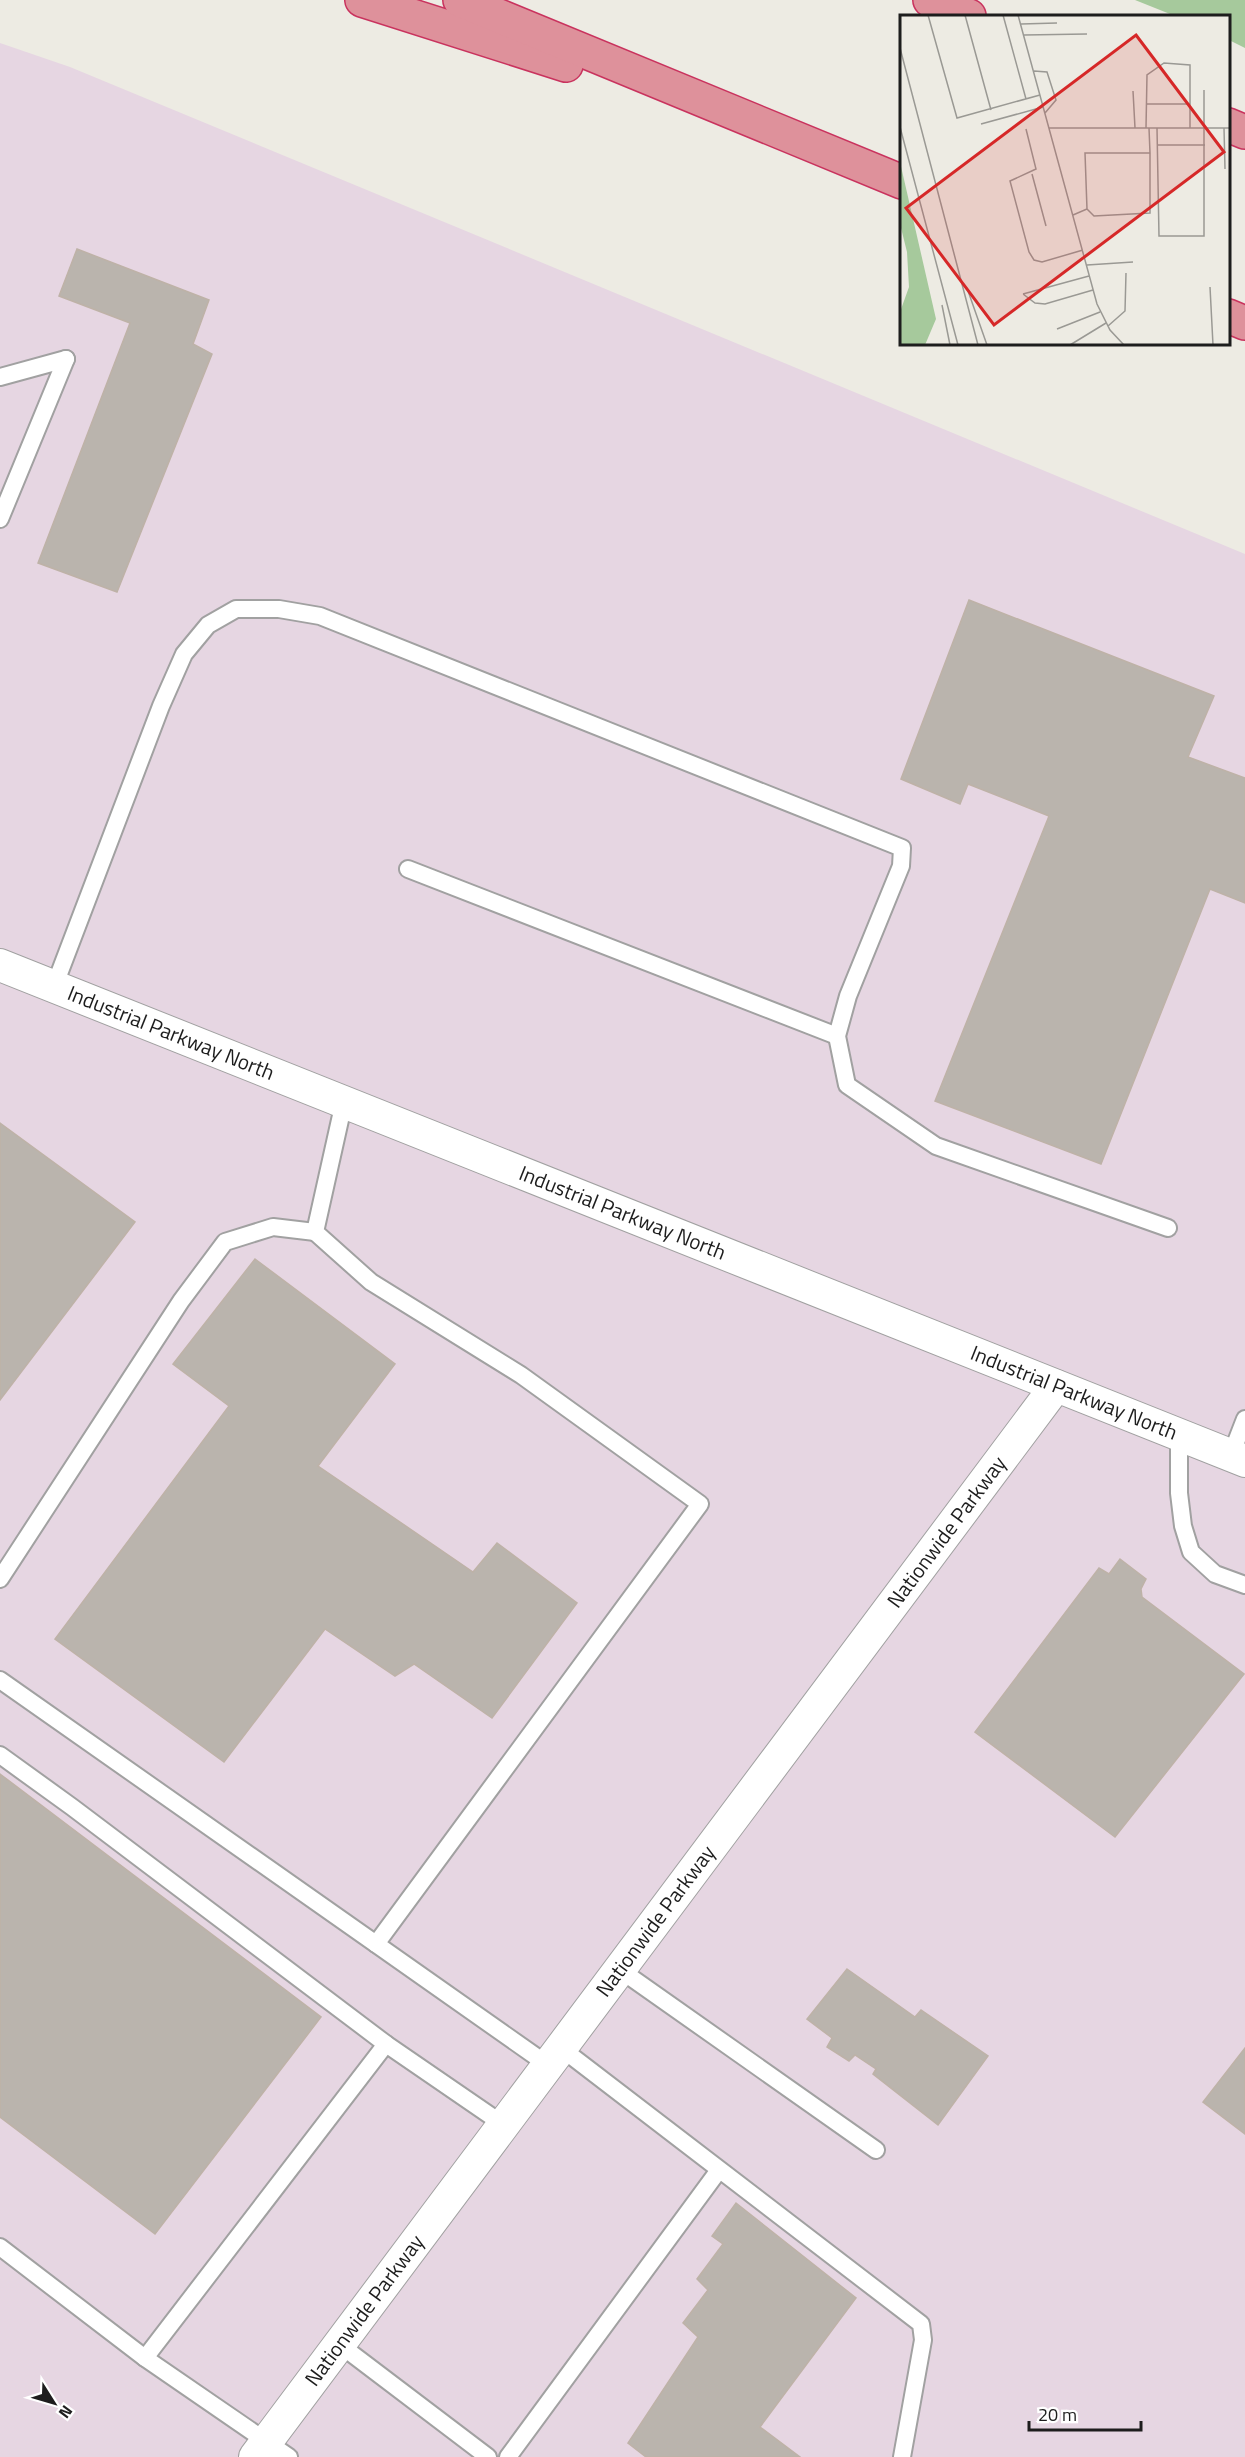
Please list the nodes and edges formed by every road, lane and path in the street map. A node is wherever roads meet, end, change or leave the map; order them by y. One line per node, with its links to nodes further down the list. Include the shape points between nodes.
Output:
1 (362, 0): 7 (highway)
2 (460, 0): 7 (highway)
3 (930, 0): 4 (highway)
4 (967, 15)
5 (1230, 126): 6 (highway)
6 (1245, 132)
7 (787, 135): 8 (highway)
8 (900, 181)
9 (1230, 317): 10 (highway)
10 (1245, 322)
11 (0, 376): 12 (lane, via 66,359)
12 (0, 519)
13 (408, 869): 16 (lane)
14 (0, 965): 15 (street, Industrial Parkway North)
15 (54, 987): 16 (lane, via 184,654 208,625 236,609 279,609 320,616 902,848 901,866 848,996); 17 (street, Industrial Parkway North)
16 (837, 1036): 18 (lane, via 847,1085 936,1146)
17 (344, 1102): 19 (lane); 20 (street, Industrial Parkway North)
18 (1168, 1228)
19 (315, 1232): 24 (lane, via 273,1227 225,1242 181,1300); 28 (lane, via 370,1282 521,1375 700,1504)
20 (1056, 1386): 22 (street, Industrial Parkway North); 29 (street, Nationwide Parkway)
21 (1245, 1419): 23 (lane)
22 (1179, 1435): 23 (street, Industrial Parkway North); 25 (lane, via 1179,1493 1191,1552 1215,1574)
23 (1238, 1458)
24 (0, 1579)
25 (1245, 1585)
26 (0, 1680): 28 (lane)
27 (0, 1755): 30 (lane)
28 (376, 1944): 31 (lane)
29 (620, 1969): 31 (street, Nationwide Parkway); 33 (lane)
30 (386, 2043): 32 (lane); 37 (lane)
31 (555, 2056): 32 (street, Nationwide Parkway); 34 (lane)
32 (504, 2125): 36 (street, Nationwide Parkway)
33 (876, 2150)
34 (719, 2170): 40 (lane); 41 (lane, via 921,2324 923,2340)
35 (0, 2247): 37 (lane)
36 (339, 2344): 38 (street, Nationwide Parkway); 39 (lane)
37 (145, 2358): 38 (lane)
38 (271, 2451)
39 (488, 2457)
40 (508, 2457)
41 (902, 2457)

